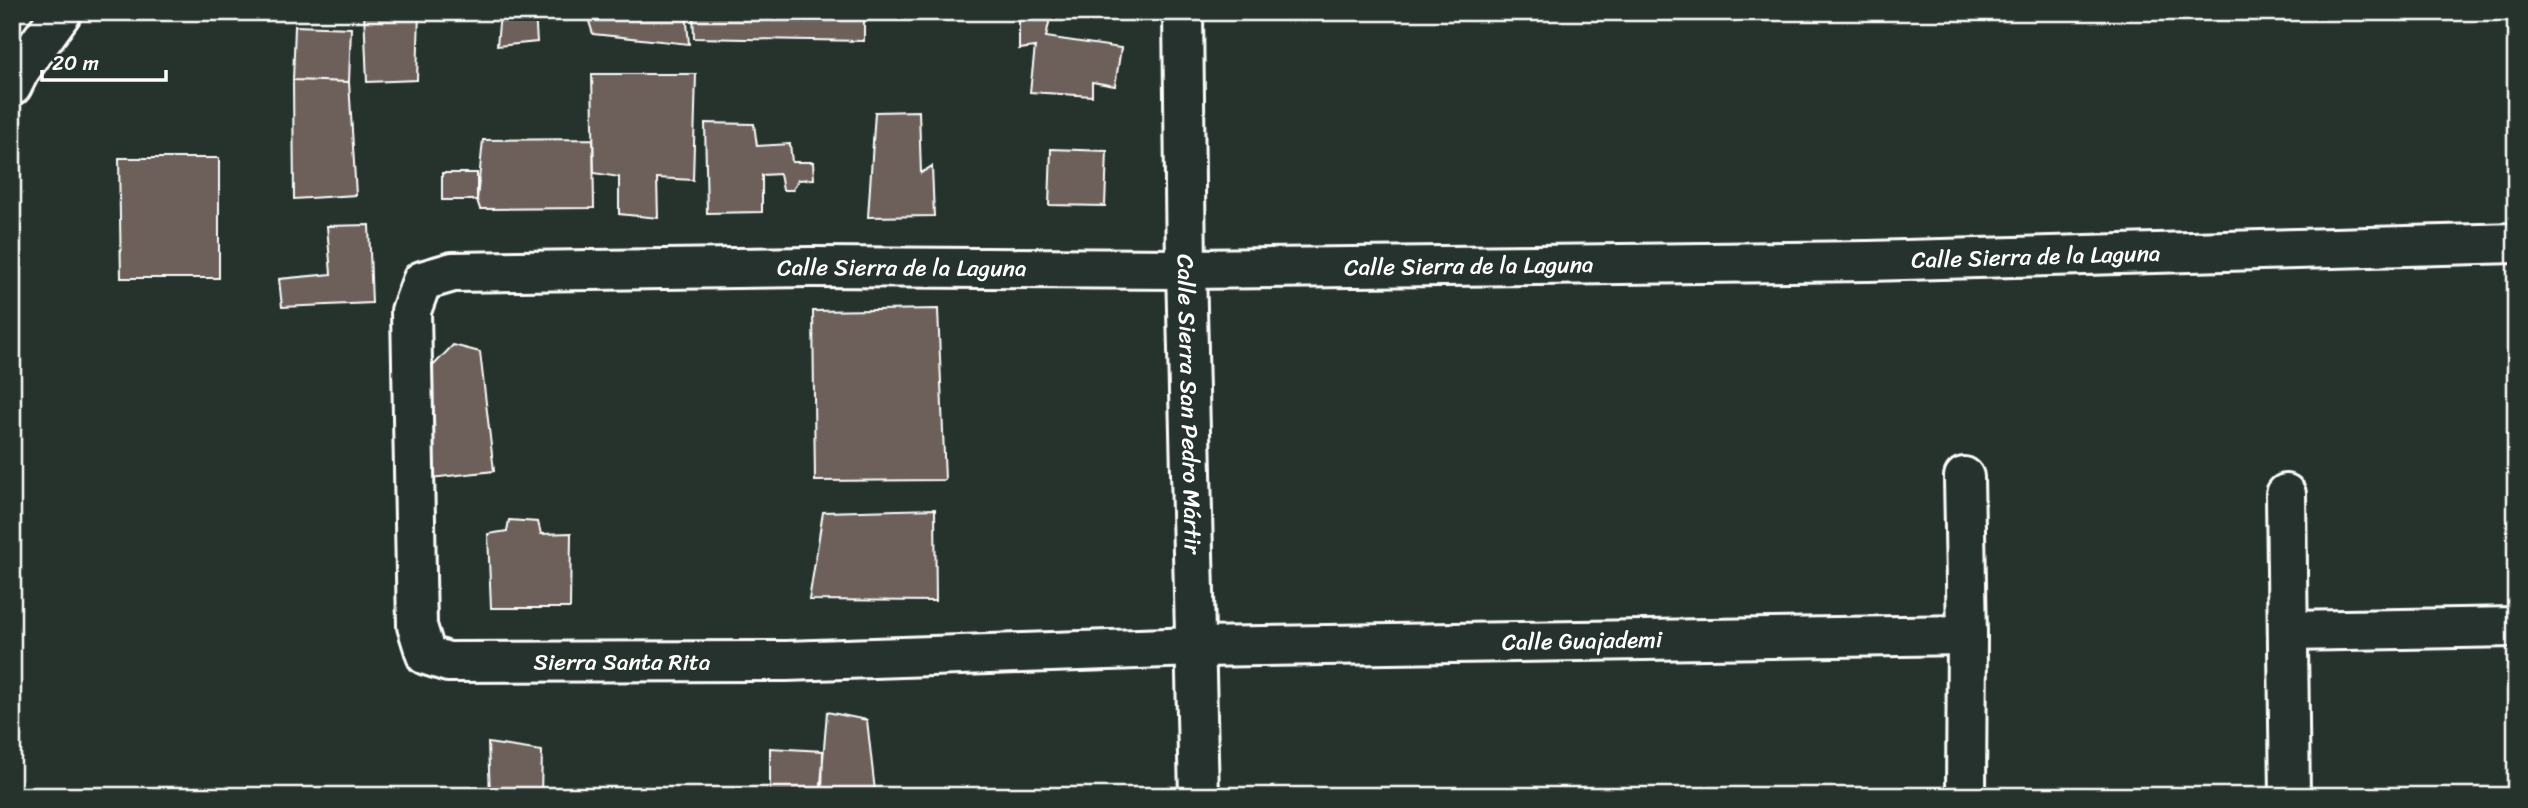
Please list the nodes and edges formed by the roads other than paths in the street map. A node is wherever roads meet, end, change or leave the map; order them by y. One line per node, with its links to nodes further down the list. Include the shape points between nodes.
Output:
1 (62, 12): 3 (street)
2 (1183, 12): 5 (street, Calle Sierra San Pedro Mártir)
3 (12, 86)
4 (2516, 243): 5 (street, Calle Sierra de la Laguna, via 1868,261)
5 (1186, 269): 6 (street, Calle Sierra de la Laguna, via 812,267 453,272); 12 (street, Calle Sierra San Pedro Mártir)
6 (422, 281): 12 (street, Sierra Santa Rita, via 411,311 417,626 426,655 448,663 786,661)
7 (1964, 477): 11 (street)
8 (2286, 494): 10 (street)
9 (2516, 627): 10 (street)
10 (2288, 631): 15 (street)
11 (1967, 635): 12 (street, Calle Guajademi); 14 (street)
12 (1196, 647): 13 (street, Calle Sierra San Pedro Mártir)
13 (1199, 796)
14 (1966, 796)
15 (2290, 796)

